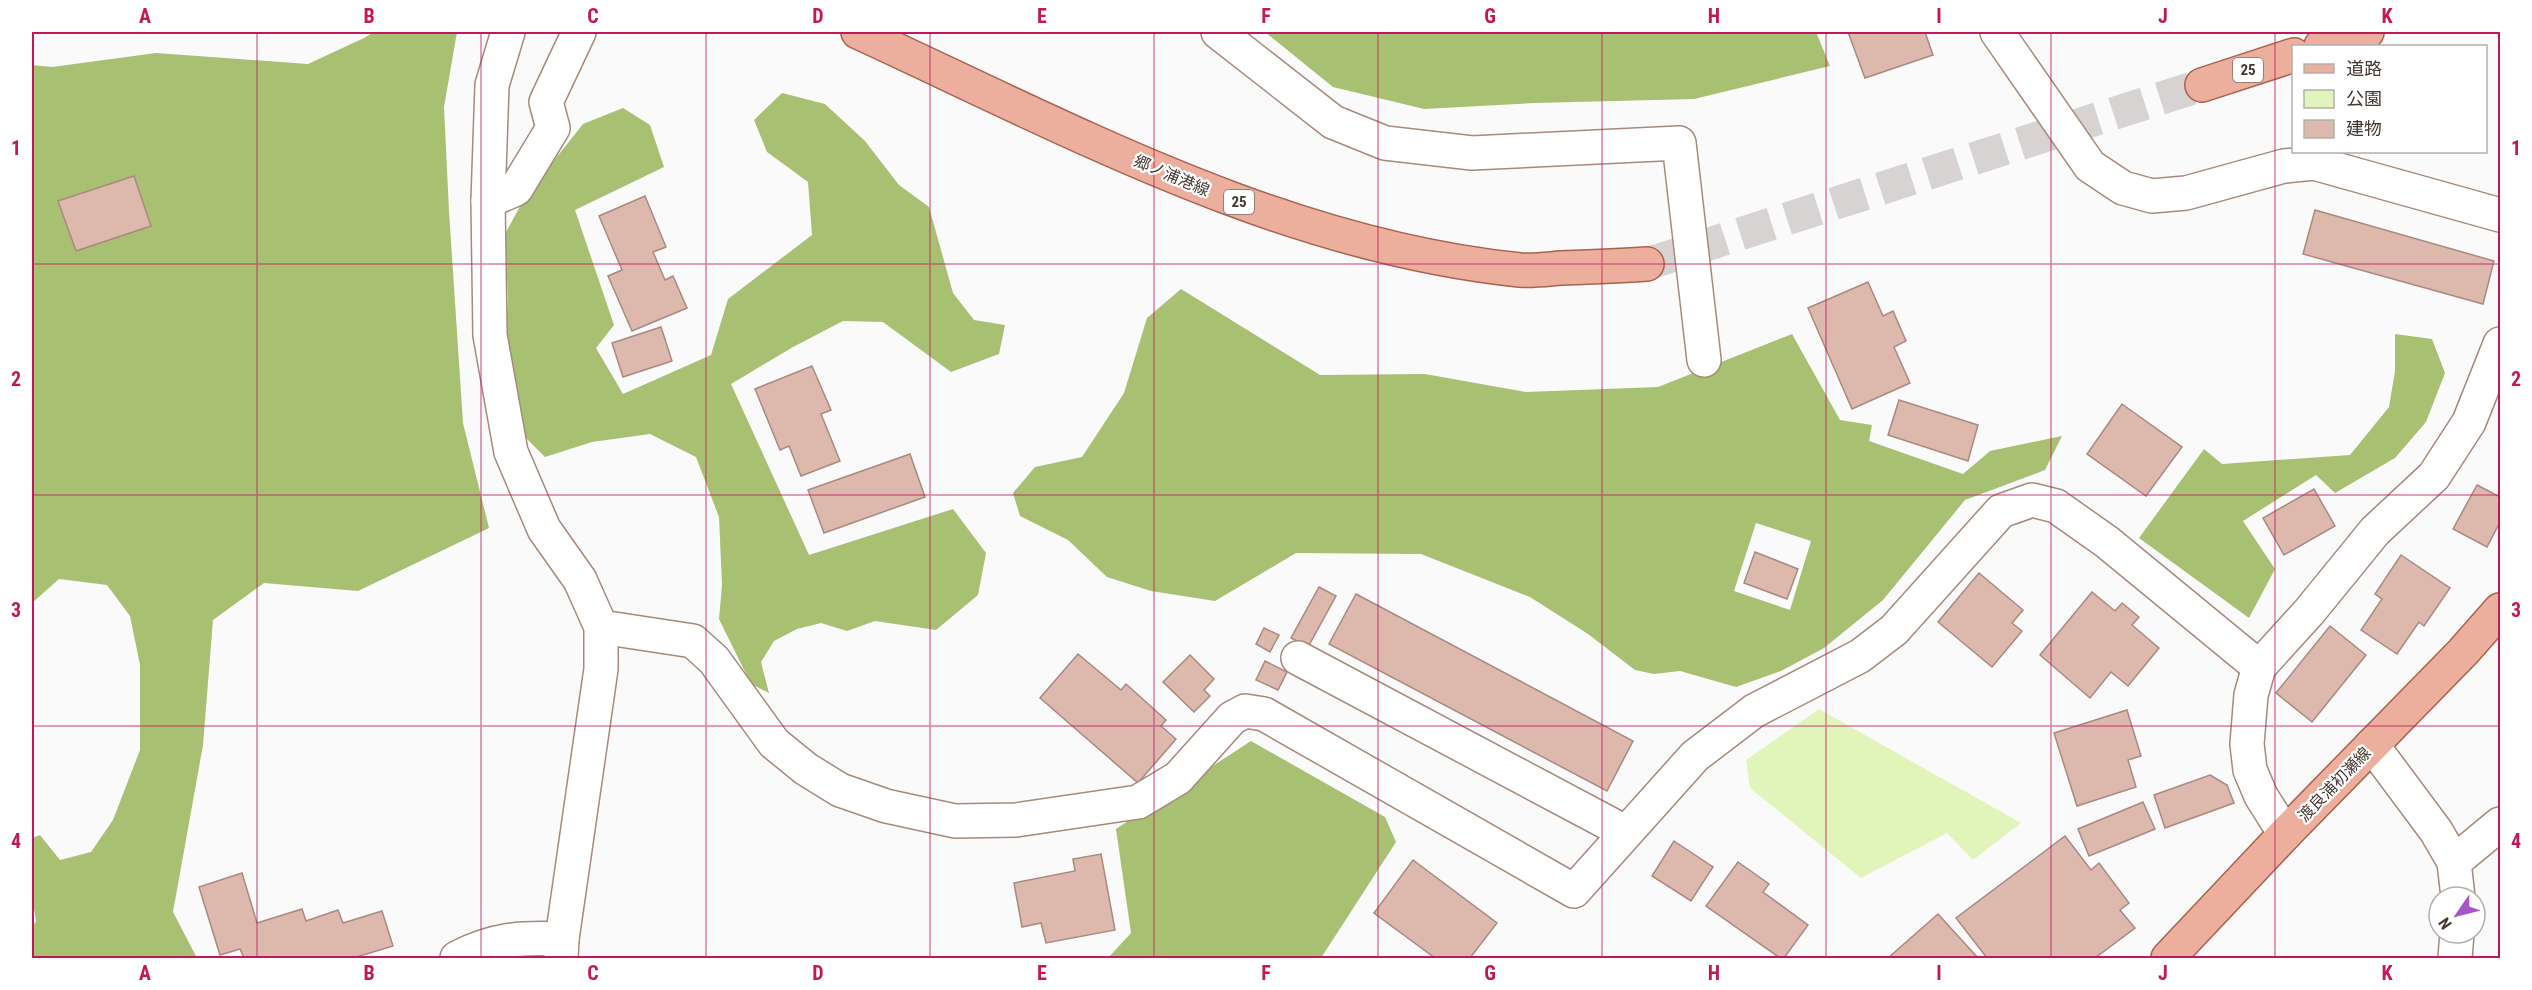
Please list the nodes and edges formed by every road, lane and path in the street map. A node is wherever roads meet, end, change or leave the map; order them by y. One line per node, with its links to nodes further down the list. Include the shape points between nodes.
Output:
1 (508, 32): 10 (street, via 492,85)
2 (579, 32): 10 (street, via 546,102 553,128 516,189)
3 (858, 32): 12 (main road, 郷ノ浦港線 / 25, via 1164,173 1274,216 1344,237 1522,270)
4 (1218, 32): 14 (street, via 1333,122 1385,143 1472,153 1679,143)
5 (1997, 32): 11 (street, via 2090,166 2123,188 2152,196 2186,193 2284,166 2313,163)
6 (2367, 32): 7 (main road)
7 (2324, 45)
8 (2292, 56): 9 (main road, 25)
9 (2202, 85)
10 (488, 201): 16 (street, via 490,336 511,452 544,529 580,580)
11 (2500, 215)
12 (1647, 264)
13 (2500, 344): 18 (street, via 2469,422 2434,476 2375,531)
14 (1704, 360)
15 (2500, 610): 19 (main road, 渡良浦初瀬線)
16 (601, 627): 21 (street, via 693,641 714,660 774,743 806,769 840,790 877,803 955,821 1016,820 1138,802 1178,778 1232,718 1245,711 1264,714 1574,891); 25 (street, via 601,669)
17 (1298, 658): 21 (street)
18 (2259, 667): 21 (street, via 2107,542 2056,506 2032,500 2001,512 1894,630 1860,656 1754,711 1695,756); 22 (street, via 2251,695 2247,744 2250,770)
19 (2372, 745): 22 (main road, 渡良浦初瀬線); 23 (street, via 2436,831)
20 (2500, 824): 23 (street)
21 (1625, 832)
22 (2285, 834): 27 (main road, 渡良浦初瀬線)
23 (2454, 862): 24 (street)
24 (2457, 885)
25 (561, 949): 26 (street, via 521,937 477,948)
26 (457, 958)
27 (2168, 958)

